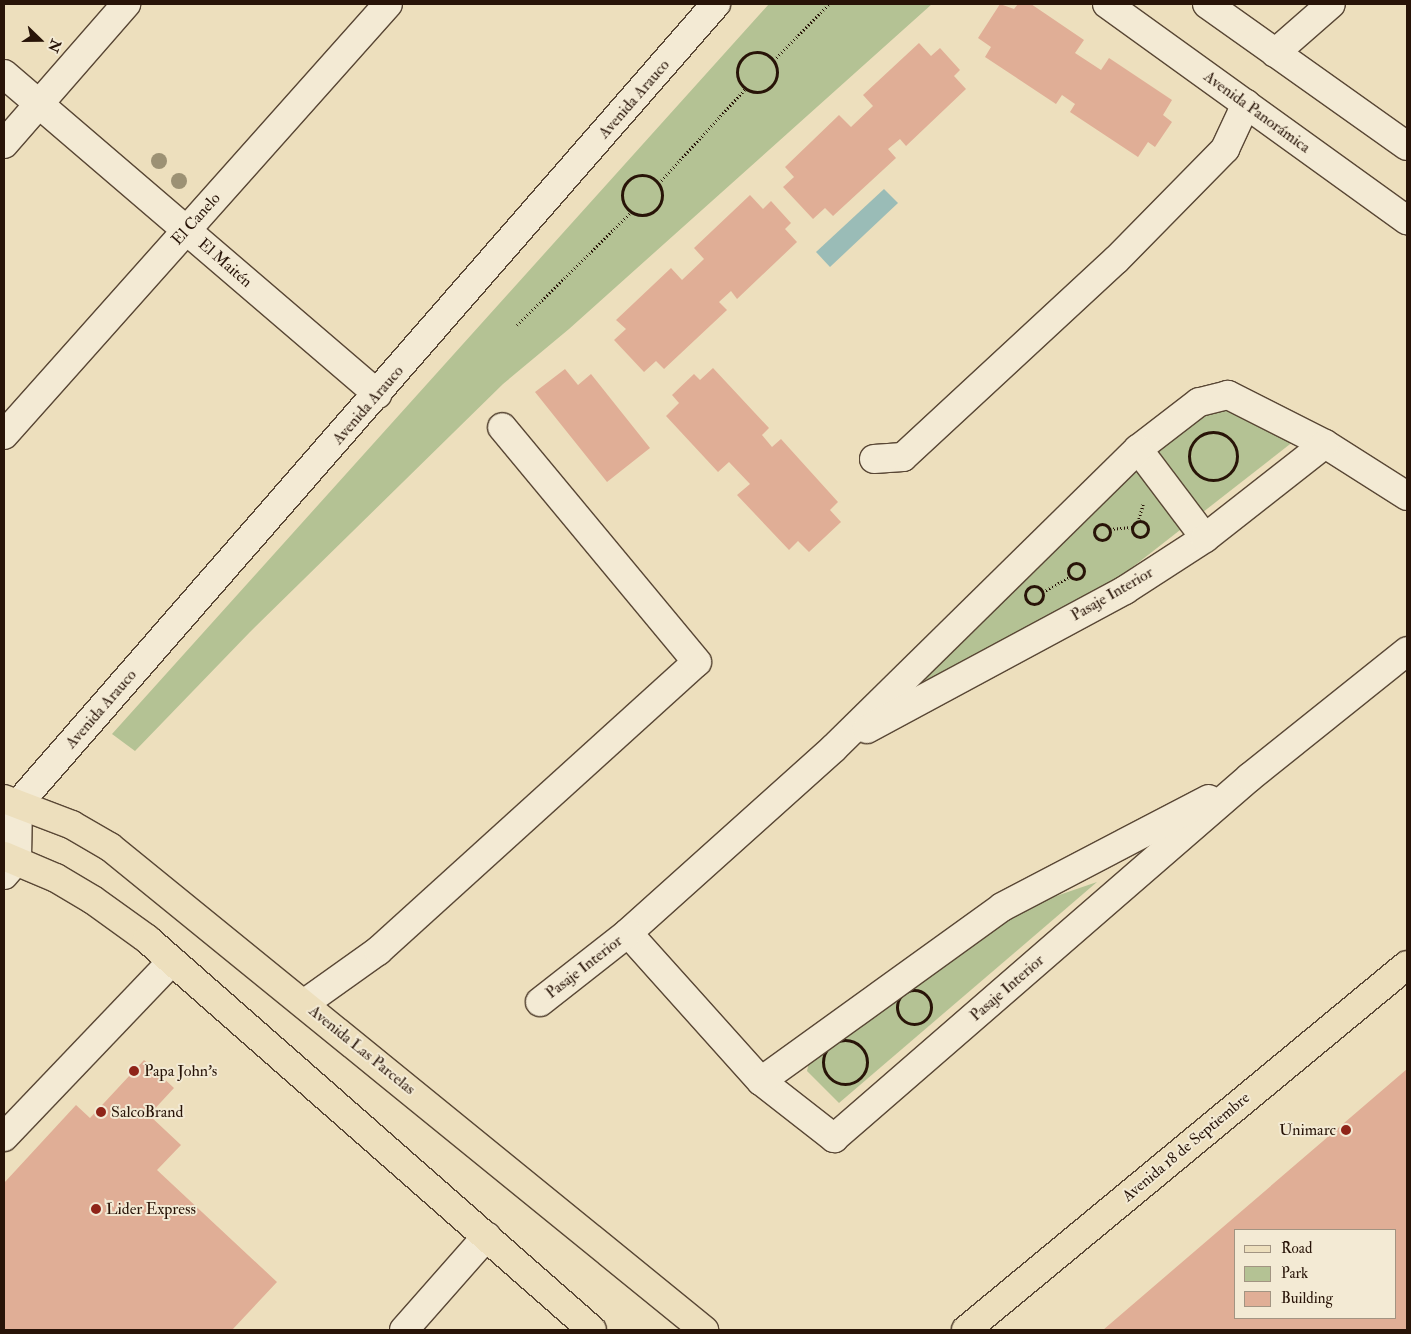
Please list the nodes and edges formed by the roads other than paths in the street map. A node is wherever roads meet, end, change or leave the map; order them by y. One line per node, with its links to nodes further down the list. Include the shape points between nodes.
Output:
1 (126, 4): 9 (street)
2 (388, 4): 14 (street, El Canelo)
3 (716, 4): 15 (street, Avenida Arauco)
4 (1107, 4): 10 (street, Avenida Panorámica)
5 (1208, 4): 7 (street)
6 (1331, 4): 7 (street)
7 (1275, 52): 12 (street)
8 (4, 74): 9 (street, El Maitén)
9 (38, 103): 11 (street); 14 (street, El Maitén)
10 (1246, 104): 13 (street, Avenida Panorámica); 20 (street, via 1225,149 1116,260 903,457)
11 (4, 144)
12 (1407, 146)
13 (1407, 220)
14 (186, 230): 15 (street, El Maitén); 17 (street, El Canelo)
15 (378, 394): 26 (street, Avenida Arauco)
16 (502, 427): 32 (street, via 697,662 378,951)
17 (4, 435)
18 (1325, 444): 19 (street, Pasaje Interior, via 1228,395 1198,402); 21 (street, Pasaje Interior); 22 (street, Pasaje Interior)
19 (1138, 449): 22 (street); 24 (street, Pasaje Interior)
20 (874, 458)
21 (1407, 496)
22 (1205, 538): 24 (street, Pasaje Interior, via 1125,590 961,676)
23 (1407, 651): 25 (street, Pasaje Interior)
24 (834, 748): 28 (street, Pasaje Interior)
25 (1250, 777): 33 (street, Pasaje Interior, via 1002,907); 33 (street, Pasaje Interior, via 834,1138)
26 (8, 806): 27 (street); 32 (main road, Avenida Las Parcelas, via 72,825 110,847)
27 (8, 864): 29 (main road, via 93,900)
28 (628, 933): 31 (street, Pasaje Interior); 33 (street, Pasaje Interior)
29 (172, 961): 34 (street); 35 (main road)
30 (1407, 965): 39 (main road, Avenida 18 de Septiembre)
31 (540, 1002)
32 (305, 1003): 38 (main road, Avenida Las Parcelas)
33 (761, 1081)
34 (4, 1137)
35 (488, 1236): 36 (street); 37 (main road)
36 (404, 1330)
37 (592, 1330)
38 (704, 1330)
39 (966, 1330)

